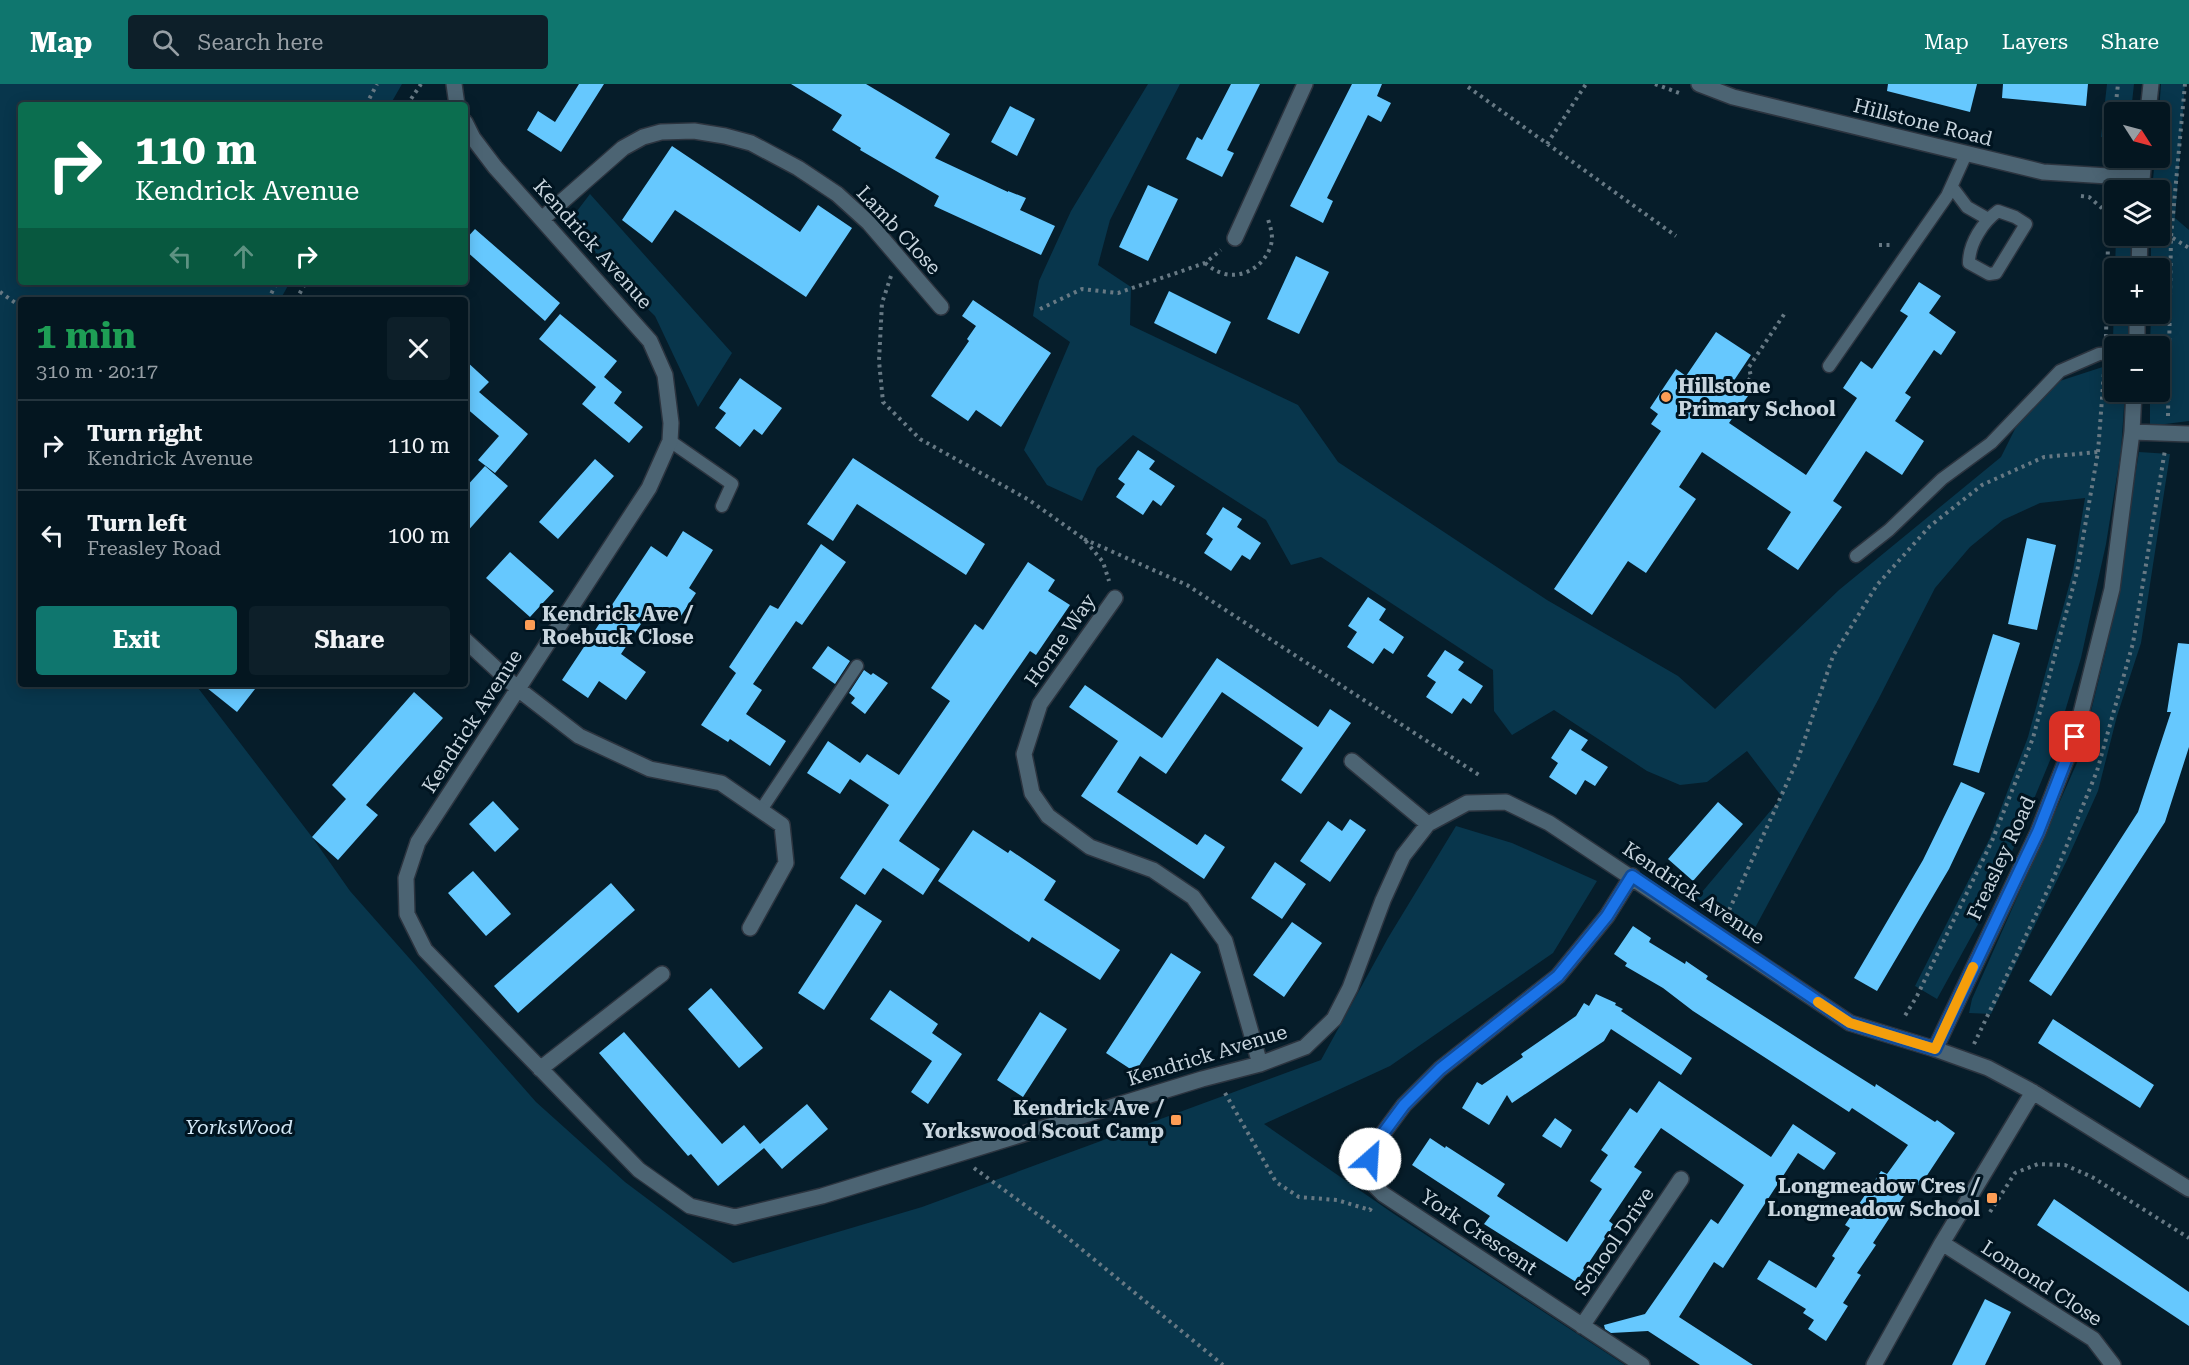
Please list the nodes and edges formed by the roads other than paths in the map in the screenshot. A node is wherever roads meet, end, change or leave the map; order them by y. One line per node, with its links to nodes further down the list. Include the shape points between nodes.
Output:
1 (454, 84): 5 (street)
2 (1305, 84): 13 (street)
3 (1699, 84): 8 (street, Hillstone Road, via 1732,97)
4 (2151, 84): 6 (street)
5 (457, 102)
6 (2149, 102)
7 (468, 128): 11 (street, Kendrick Avenue, via 495,167)
8 (1966, 154): 9 (street, Hillstone Road, via 2043,172 2109,175); 10 (lane)
9 (2127, 180)
10 (1952, 187): 12 (lane, via 1967,207); 16 (lane)
11 (542, 219): 14 (street, Lamb Close, via 623,148 643,137 694,131 725,136 751,143 837,194 869,223); 20 (street, Kendrick Avenue, via 650,340 665,375)
12 (1988, 219): 12 (lane, via 1998,211 2026,224 1996,273 1989,274 1969,263 1969,251)
13 (1235, 238)
14 (940, 307)
15 (2104, 355): 22 (lane, via 2060,371 1991,443 1942,479)
16 (1829, 366)
17 (2134, 402): 18 (street, Freasley Road)
18 (2132, 432): 19 (street); 33 (street, Freasley Road, via 2112,590 2075,737 2038,832)
19 (2189, 434)
20 (670, 441): 21 (lane, via 732,484); 26 (street, Kendrick Avenue, via 649,488)
21 (722, 506)
22 (1856, 556)
23 (1115, 598): 34 (street, Horne Way, via 1040,705 1024,754 1032,793 1048,816 1090,847 1153,870 1193,897 1225,941)
24 (468, 643): 26 (street)
25 (857, 666): 28 (lane)
26 (518, 688): 28 (street, via 579,736 650,769 721,783); 35 (street, Kendrick Avenue, via 418,842 406,879 407,914 425,950)
27 (1352, 761): 29 (street)
28 (761, 810): 31 (street, via 782,825 786,864)
29 (1428, 824): 30 (street, Kendrick Avenue, via 1467,803 1506,802 1549,822); 34 (street, Kendrick Avenue, via 1403,856 1334,1019 1305,1047)
30 (1632, 876): 33 (street, Kendrick Avenue, via 1850,1023); 40 (street, York Crescent, via 1607,916 1558,976 1440,1069 1404,1105 1373,1147 1367,1172 1383,1194)
31 (750, 928)
32 (662, 974): 35 (street)
33 (1935, 1049): 36 (street, via 1989,1068)
34 (1260, 1064): 35 (street, Kendrick Avenue, via 822,1196 735,1216 690,1206 639,1170)
35 (540, 1069)
36 (2033, 1092): 38 (street); 39 (street)
37 (1681, 1179): 40 (street, School Drive)
38 (2188, 1185)
39 (1942, 1243): 42 (street); 43 (street, Lomond Close, via 2093,1339)
40 (1582, 1326): 41 (street, York Crescent)
41 (1642, 1365)
42 (1874, 1365)
43 (2113, 1365)

